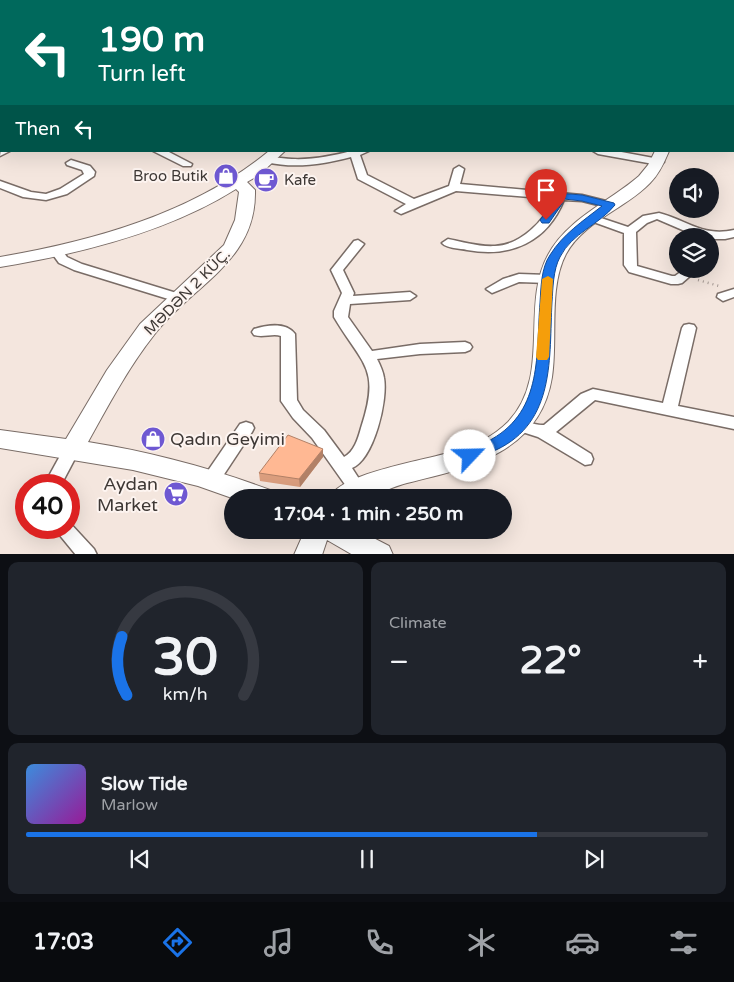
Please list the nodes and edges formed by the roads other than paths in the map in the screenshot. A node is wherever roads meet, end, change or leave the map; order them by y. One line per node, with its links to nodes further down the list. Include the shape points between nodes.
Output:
1 (160, 152): 7 (street)
2 (360, 152): 4 (street, via 306,162 283,162); 13 (street, via 362,176 403,199)
3 (610, 152): 5 (street)
4 (274, 156): 9 (street)
5 (660, 156): 14 (street, via 646,180)
6 (71, 163): 10 (street, via 86,168 89,176 53,196 37,198)
7 (187, 164)
8 (459, 169): 11 (street)
9 (238, 183): 21 (street, via 161,218); 27 (street, MƏDƏN 2 KÜÇ., via 247,190 246,216 240,235 231,248)
10 (0, 184)
11 (454, 188): 12 (street); 13 (street)
12 (560, 196): 14 (street); 19 (street, via 546,220 522,242 496,250)
13 (417, 203): 15 (street)
14 (610, 205): 16 (street)
15 (401, 211)
16 (592, 218): 17 (street); 24 (street, via 565,242 554,257)
17 (630, 231): 18 (street, via 644,219 659,216 705,234); 23 (street, via 630,265 633,269 671,280)
18 (734, 234)
19 (448, 243)
20 (358, 244): 28 (street, via 337,270 348,293)
21 (57, 252): 22 (street); 27 (street, via 78,267)
22 (0, 262)
23 (680, 278)
24 (548, 279): 25 (street, via 521,276); 35 (street, via 538,394 532,409)
25 (492, 289)
26 (410, 296): 28 (street)
27 (178, 298): 39 (street, MƏDƏN 2 KÜÇ., via 147,329 115,375)
28 (347, 300): 32 (street, via 341,317)
29 (689, 328): 33 (street)
30 (259, 332): 41 (street, via 280,330 288,334 289,401)
31 (466, 347): 32 (street)
32 (367, 356): 41 (street, via 377,378 374,409 364,445 356,457)
33 (670, 411): 34 (street); 37 (street, via 593,394 584,397 552,427)
34 (734, 423)
35 (518, 425): 37 (street); 46 (street, via 499,442 460,459)
36 (246, 428): 43 (street)
37 (542, 431): 40 (street)
38 (0, 439): 39 (main road)
39 (72, 449): 42 (street); 43 (street, via 142,461)
40 (585, 459)
41 (341, 464): 45 (street)
42 (58, 474)
43 (211, 480): 44 (street)
44 (236, 489)
45 (348, 489)
46 (358, 489)
47 (74, 539): 50 (street)
48 (314, 539): 51 (street)
49 (351, 539): 52 (main road)
50 (88, 554)
51 (308, 554)
52 (379, 554)

